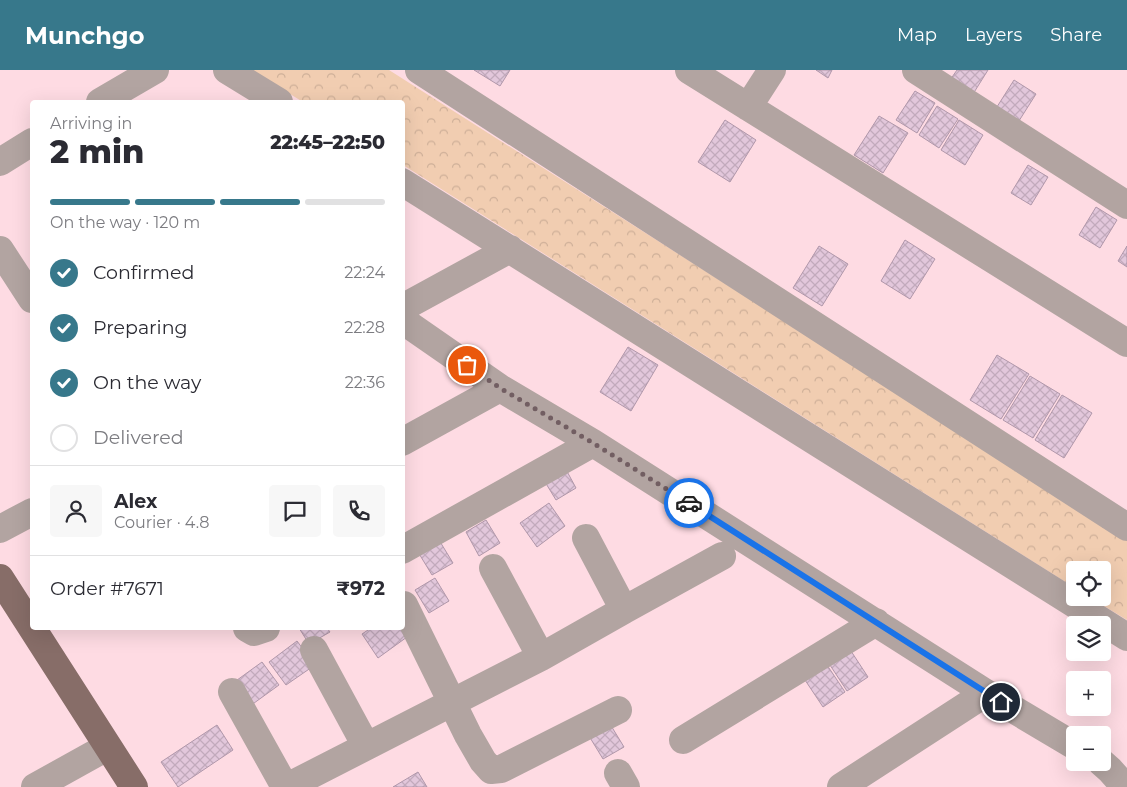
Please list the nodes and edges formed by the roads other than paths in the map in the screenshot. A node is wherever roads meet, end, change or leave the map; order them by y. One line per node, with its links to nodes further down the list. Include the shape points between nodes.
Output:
1 (155, 70): 7 (street)
2 (227, 70): 8 (street)
3 (419, 70): 24 (street)
4 (689, 70): 9 (street)
5 (772, 70): 9 (street)
6 (916, 70): 13 (street)
7 (103, 100)
8 (276, 100)
9 (748, 107): 19 (street)
10 (30, 143): 11 (street)
11 (0, 162)
12 (405, 184): 14 (street)
13 (1127, 205)
14 (510, 249): 17 (street); 36 (street)
15 (16, 261): 16 (street)
16 (30, 294)
17 (405, 306)
18 (405, 322): 20 (street)
19 (1127, 343)
20 (500, 388): 21 (street); 22 (street)
21 (405, 440)
22 (593, 443): 27 (street); 33 (street)
23 (30, 513): 25 (street)
24 (1127, 527)
25 (0, 530)
26 (586, 538): 32 (street)
27 (405, 548)
28 (722, 556): 32 (street)
29 (493, 568): 38 (street)
30 (0, 578): 34 (main road)
31 (405, 606): 41 (street)
32 (624, 610): 38 (street)
33 (876, 622): 40 (street); 43 (street)
34 (30, 625)
35 (33, 630): 46 (main road)
36 (1127, 637)
37 (314, 650): 45 (street)
38 (541, 657): 41 (street)
39 (232, 692): 50 (street)
40 (986, 693): 44 (street); 51 (street)
41 (452, 702): 42 (street, via 468,735 491,770); 45 (street)
42 (618, 710)
43 (683, 740)
44 (1066, 741)
45 (366, 746): 50 (street)
46 (107, 747): 48 (street); 49 (main road)
47 (1111, 771): 52 (street)
48 (35, 787)
49 (134, 787)
50 (286, 787)
51 (841, 787)
52 (1125, 787)

